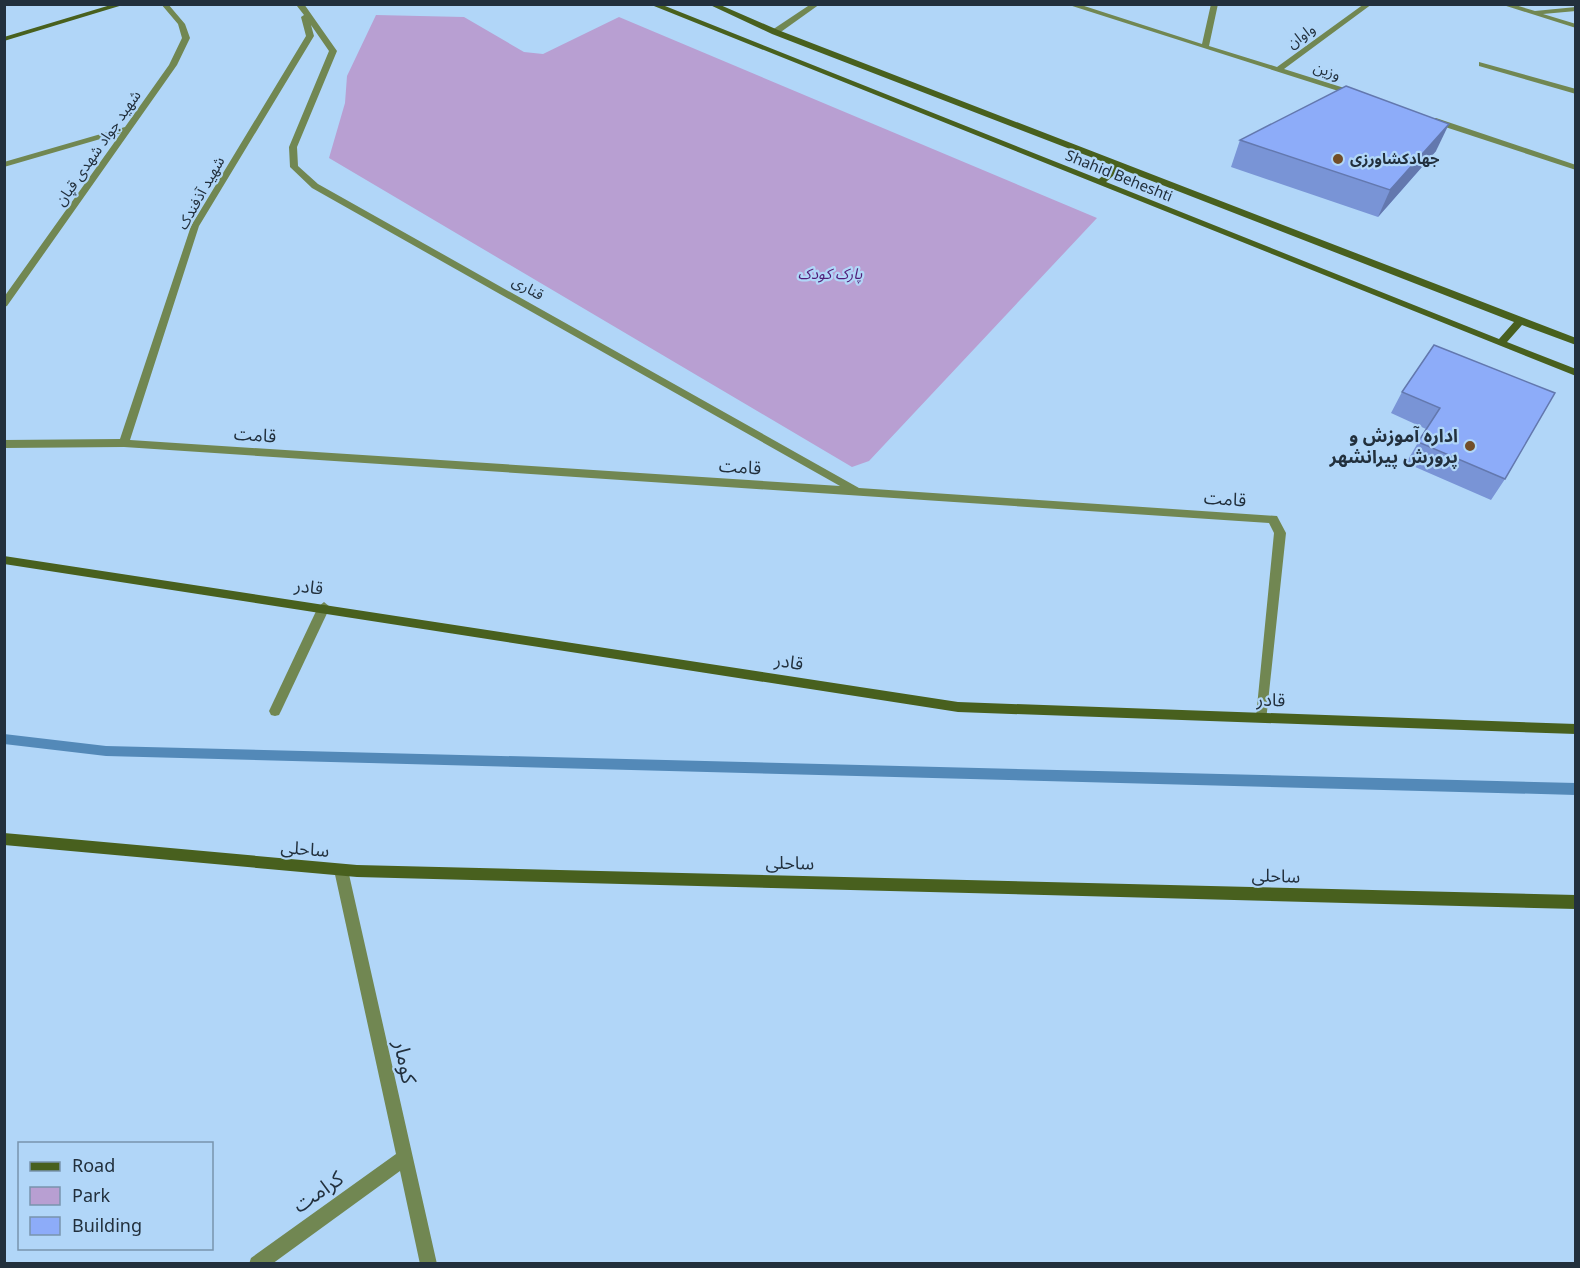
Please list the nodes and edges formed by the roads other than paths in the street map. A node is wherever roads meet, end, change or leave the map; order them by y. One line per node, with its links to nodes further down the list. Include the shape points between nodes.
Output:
1 (123, 4): 15 (main road)
2 (164, 4): 22 (street, شهید جواد شهدی قپان, via 181,24 186,38 173,65)
3 (652, 4): 26 (main road, Shahid Beheshti)
4 (711, 4): 14 (main road, Shahid Beheshti)
5 (817, 4): 14 (street)
6 (1069, 4): 16 (street, وزین)
7 (1215, 4): 16 (street)
8 (1369, 4): 18 (street, واوان)
9 (1503, 4): 12 (street)
10 (301, 5): 32 (street, شهید آذفندک, via 310,36 195,226); 34 (street, قناری, via 333,51 292,147 294,167 315,186)
11 (1575, 9): 12 (street)
12 (1531, 13): 13 (street)
13 (1575, 26)
14 (775, 32): 24 (main road, Shahid Beheshti)
15 (4, 39)
16 (1205, 46): 18 (street, وزین)
17 (1482, 64): 19 (street)
18 (1279, 69): 20 (street, وزین)
19 (1575, 92)
20 (1367, 98)
21 (1422, 116): 25 (street)
22 (129, 128): 23 (street); 27 (street, شهید جواد شهدی قپان)
23 (4, 165)
24 (1120, 165): 26 (main road); 28 (main road, Shahid Beheshti)
25 (1575, 168)
26 (1100, 183): 30 (main road, Shahid Beheshti)
27 (4, 304)
28 (1520, 321): 29 (main road, Shahid Beheshti); 30 (main road)
29 (1575, 342)
30 (1500, 343): 31 (main road, Shahid Beheshti)
31 (1575, 373)
32 (124, 443): 33 (street, قامت); 34 (street, قامت)
33 (4, 444)
34 (859, 492): 38 (street, قامت, via 1273,519 1280,533)
35 (4, 560): 36 (main road, قادر)
36 (324, 607): 37 (street); 38 (main road, قادر, via 958,707)
37 (275, 711)
38 (1262, 717): 39 (main road, قادر)
39 (1575, 729)
40 (4, 839): 41 (main road, ساحلی)
41 (341, 870): 42 (main road, ساحلی); 43 (street, کومار)
42 (1575, 902)
43 (405, 1158): 44 (street, کرامت); 45 (street, کومار)
44 (257, 1263)
45 (429, 1263)

